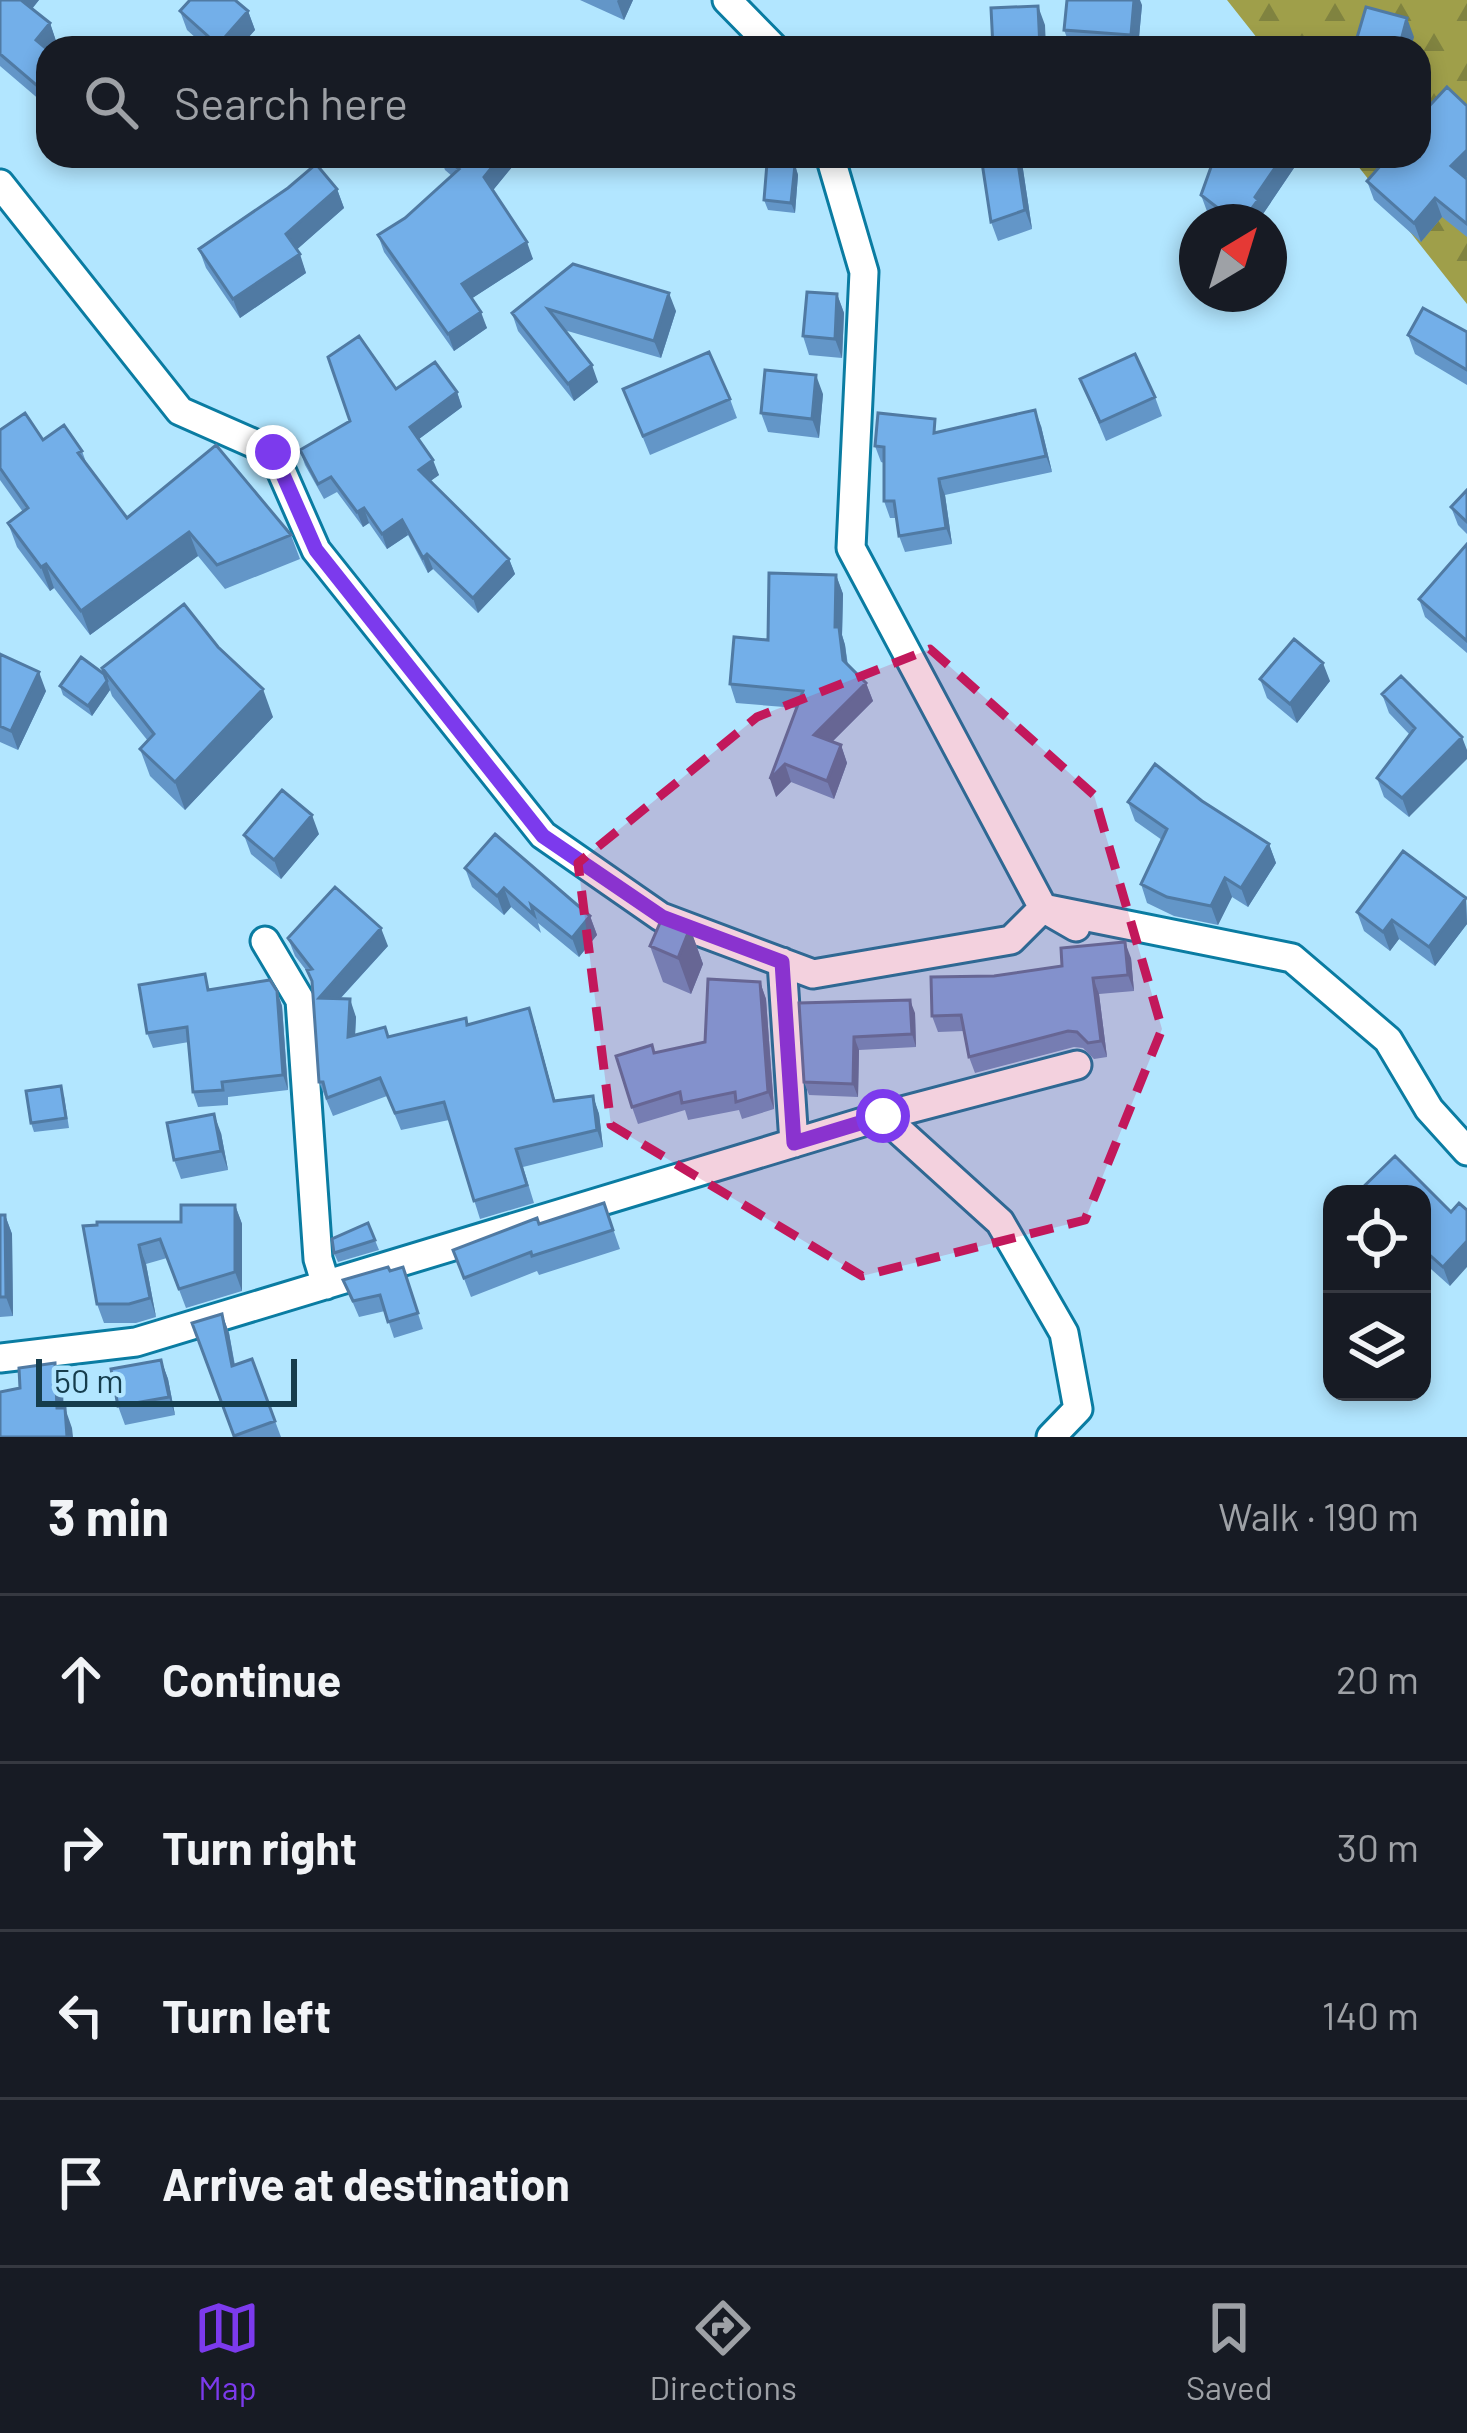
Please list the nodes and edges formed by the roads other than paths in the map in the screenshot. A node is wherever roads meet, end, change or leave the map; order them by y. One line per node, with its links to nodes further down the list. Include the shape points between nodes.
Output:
1 (728, 0): 2 (street)
2 (762, 36)
3 (834, 168): 5 (street, via 864,272 851,548)
4 (0, 184): 8 (street, via 180,411 273,452 316,550 543,836 662,917)
5 (1043, 908): 6 (street); 8 (street, via 1011,940 813,974); 12 (street, via 1292,958 1388,1040 1429,1108)
6 (1076, 927)
7 (265, 941): 13 (street, via 300,1000)
8 (782, 962): 11 (street)
9 (1077, 1065): 10 (street)
10 (883, 1116): 11 (street); 15 (street, via 1000,1222 1064,1333 1078,1408)
11 (794, 1143): 13 (street)
12 (1467, 1151)
13 (326, 1285): 14 (street, via 136,1342)
14 (0, 1358)
15 (1051, 1437)

